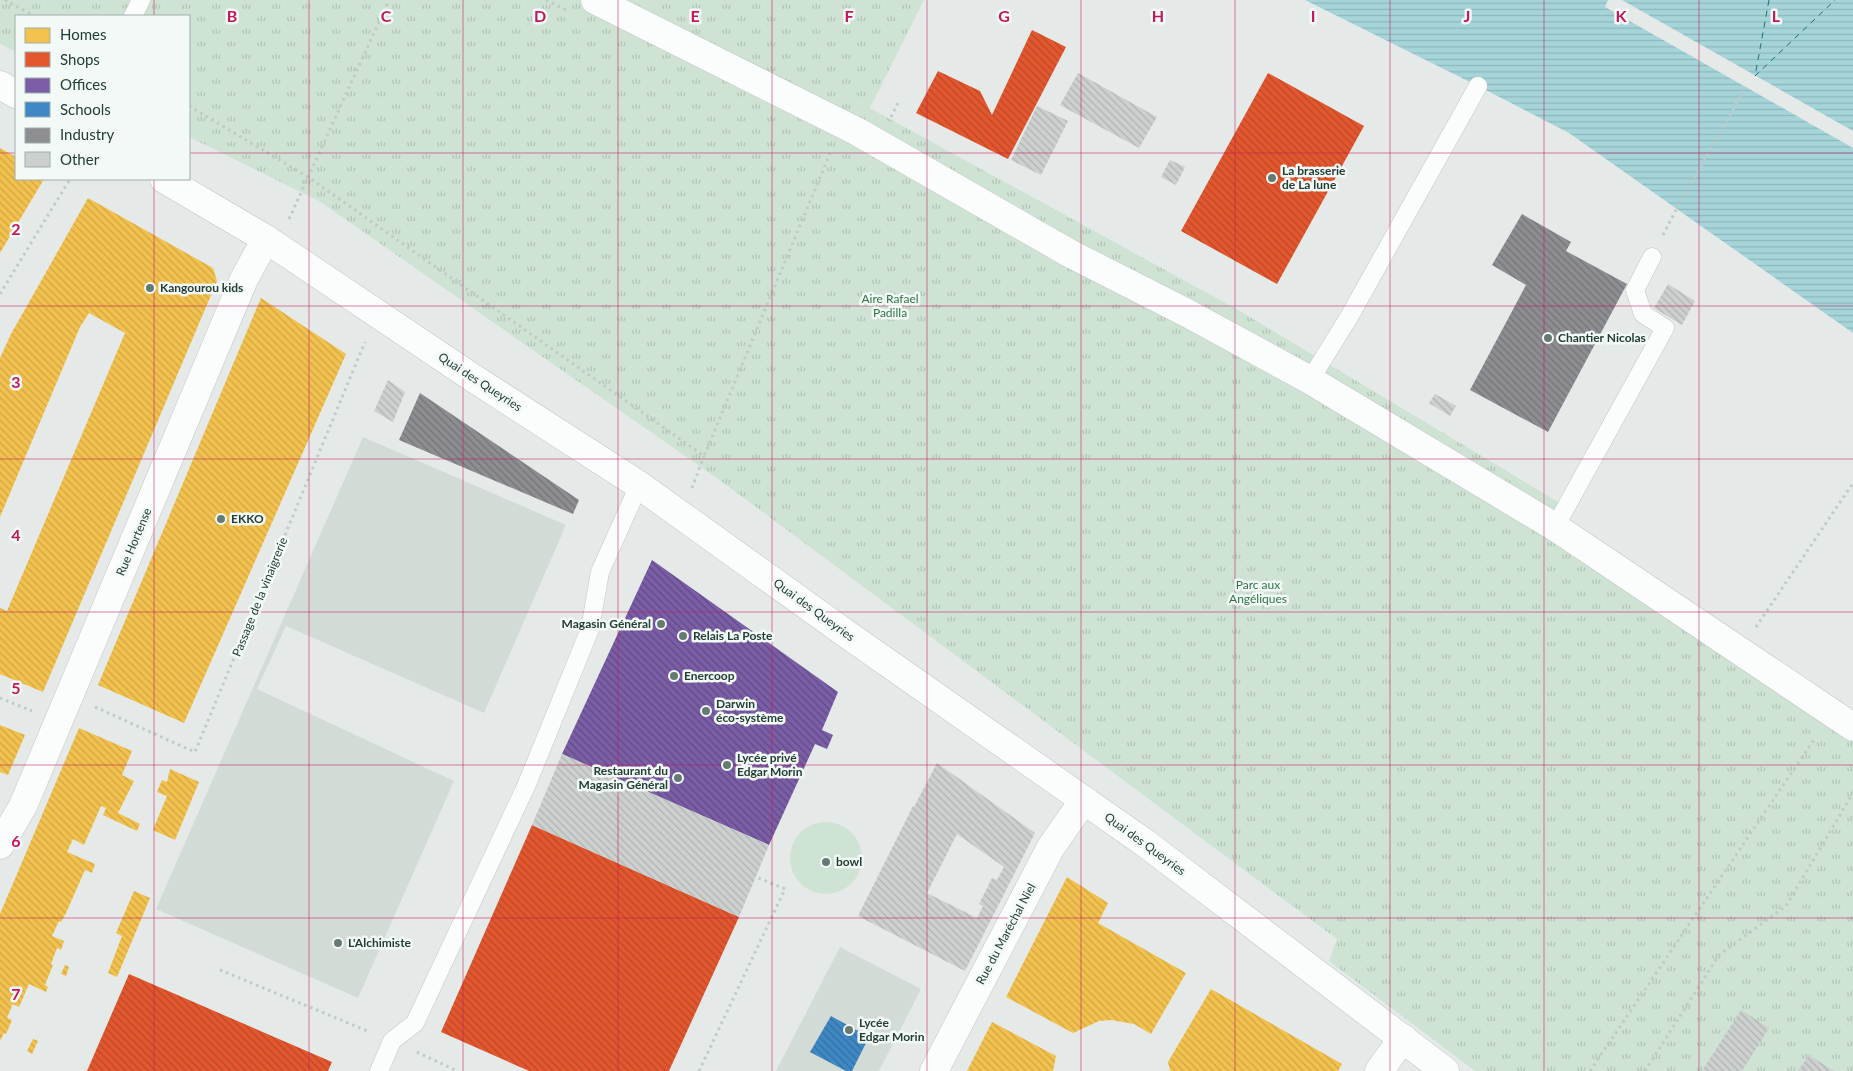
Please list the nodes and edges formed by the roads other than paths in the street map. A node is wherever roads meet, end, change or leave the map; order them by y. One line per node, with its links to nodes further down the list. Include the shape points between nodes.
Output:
1 (141, 0): 3 (lane)
2 (594, 0): 10 (street, via 858,132 1069,253 1187,312)
3 (134, 15)
4 (0, 85): 6 (street)
5 (1478, 86): 10 (lane, via 1349,317)
6 (15, 93)
7 (166, 180): 8 (street, Quai des Queyries)
8 (266, 239): 11 (street, Quai des Queyries); 15 (street, Rue Hortense, via 244,279 23,806)
9 (1652, 257): 12 (lane, via 1635,290 1643,314 1665,328)
10 (1310, 380): 12 (street)
11 (639, 484): 14 (street, Quai des Queyries); 17 (lane, via 600,572 590,629 527,784 415,1023 392,1041)
12 (1555, 527): 13 (street)
13 (1853, 727)
14 (1084, 800): 16 (street, Quai des Queyries); 18 (street, Rue du Maréchal Niel, via 1051,847)
15 (0, 845)
16 (1403, 1038): 19 (street); 20 (street, Quai des Queyries)
17 (378, 1071)
18 (934, 1071)
19 (1379, 1071)
20 (1445, 1071)

